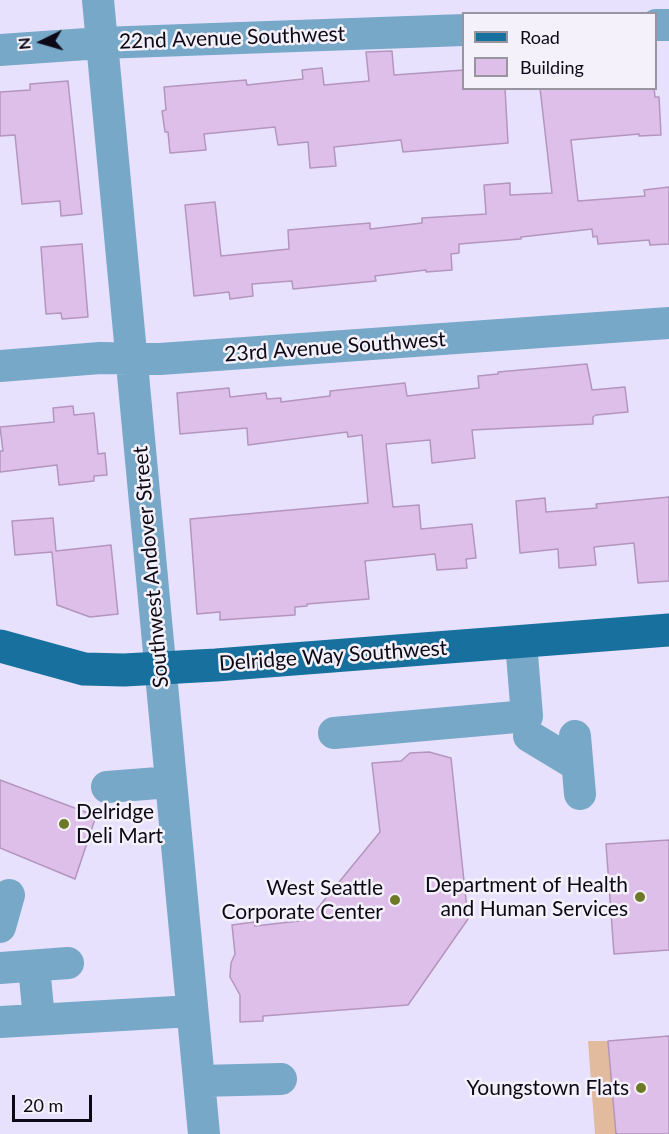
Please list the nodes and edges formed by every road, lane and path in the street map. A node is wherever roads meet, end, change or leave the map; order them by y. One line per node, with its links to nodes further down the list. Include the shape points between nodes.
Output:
1 (98, 0): 3 (street, Southwest Andover Street)
2 (462, 30): 3 (street, 22nd Avenue Southwest)
3 (101, 43): 4 (street, 22nd Avenue Southwest); 6 (street, Southwest Andover Street)
4 (0, 50)
5 (669, 323): 6 (street, 23rd Avenue Southwest)
6 (131, 359): 7 (street, 23rd Avenue Southwest); 11 (street, Southwest Andover Street)
7 (0, 366)
8 (669, 630): 9 (main road, Delridge Way Southwest)
9 (521, 642): 11 (main road, Delridge Way Southwest); 12 (street, via 527,716)
10 (0, 646): 11 (main road, Delridge Way Southwest, via 84,669)
11 (160, 669): 15 (street, Southwest Andover Street)
12 (334, 734)
13 (529, 736): 14 (street)
14 (577, 765)
15 (171, 782): 16 (street); 22 (street, Southwest Andover Street)
16 (107, 787)
17 (9, 895): 18 (street)
18 (0, 927)
19 (68, 963): 20 (street)
20 (34, 967): 21 (street); 23 (street)
21 (0, 968)
22 (192, 1011): 23 (street); 26 (street, Southwest Andover Street)
23 (39, 1019): 24 (street)
24 (0, 1022)
25 (281, 1080): 26 (street)
26 (199, 1081): 27 (street, Southwest Andover Street)
27 (204, 1134)

